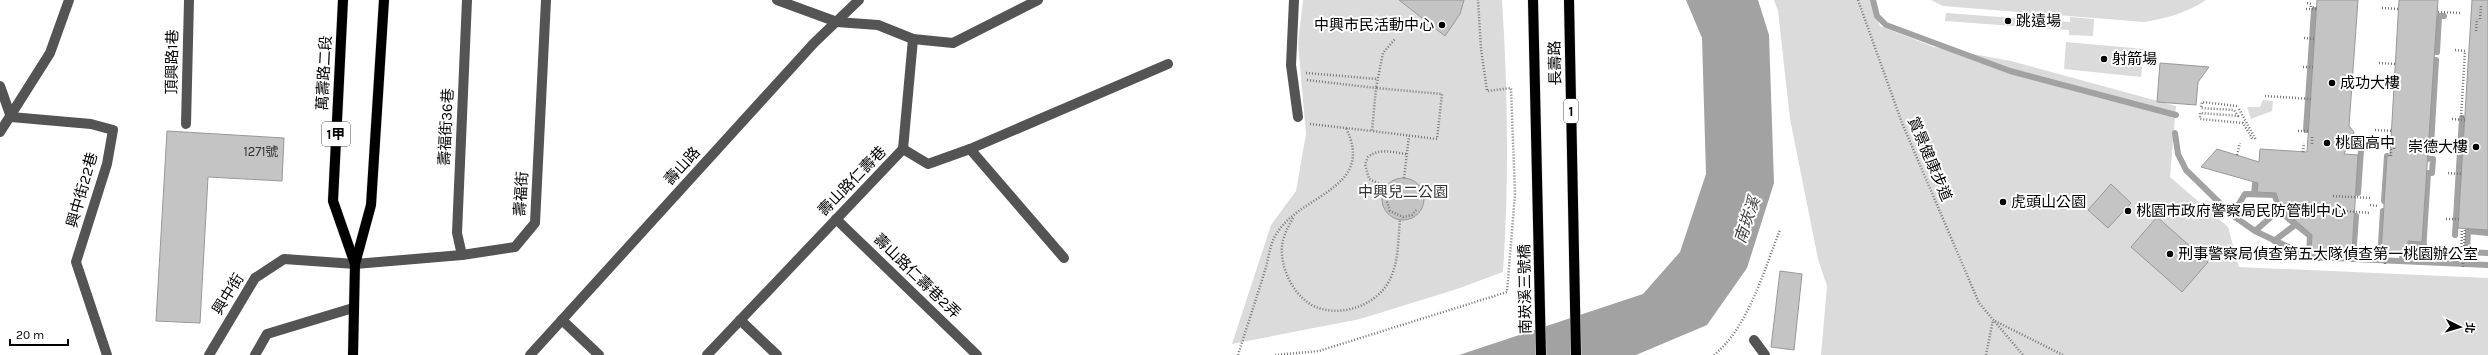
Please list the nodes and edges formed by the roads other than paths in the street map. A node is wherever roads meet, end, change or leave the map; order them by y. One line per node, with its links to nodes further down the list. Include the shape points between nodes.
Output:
1 (69, 0): 17 (street, via 50,53)
2 (189, 0): 19 (street, 頂興路1巷)
3 (343, 0): 27 (main road, 萬壽路二段 / 1甲, via 333,201)
4 (384, 0): 27 (main road, 萬壽路二段 / 1甲, via 371,205)
5 (467, 0): 25 (street, 壽福街36巷, via 457,233)
6 (546, 0): 25 (street, 壽福街, via 535,223 515,247)
7 (777, 0): 13 (street)
8 (860, 0): 13 (street, 壽山路)
9 (1038, 0): 14 (street, via 953,43)
10 (1294, 0): 18 (street, via 1292,72)
11 (1533, 0): 24 (main road, 長壽路)
12 (1569, 0): 42 (main road, 長壽路 / 1)
13 (837, 22): 14 (street, via 878,25); 29 (street, 壽山路, via 814,43)
14 (913, 39): 21 (street)
15 (1168, 64): 22 (street, 壽山路仁壽巷)
16 (0, 86): 17 (street)
17 (11, 117): 20 (street); 32 (street, 興中街22巷, via 91,124 113,130 107,164 76,262)
18 (1298, 117)
19 (186, 124)
20 (0, 132)
21 (903, 149): 22 (street, 壽山路仁壽巷, via 928,164); 23 (street, 壽山路仁壽巷)
22 (970, 150): 26 (street)
23 (836, 219): 30 (street, 壽山路仁壽巷); 40 (street, 壽山路仁壽巷2弄)
24 (1538, 222): 41 (main road, 南崁溪三號橋)
25 (462, 255): 27 (street, 壽福街)
26 (1064, 258)
27 (355, 264): 28 (main road, 萬壽路二段 / 1甲); 33 (street, 興中街, via 284,259 255,278)
28 (353, 308): 34 (street, via 267,334); 35 (main road, 萬壽路二段 / 1甲)
29 (562, 320): 36 (street, 壽山路); 37 (street)
30 (740, 320): 38 (street, 壽山路仁壽巷); 39 (street)
31 (1754, 340): 43 (street)
32 (108, 355)
33 (209, 355)
34 (255, 355)
35 (353, 355)
36 (530, 355)
37 (599, 355)
38 (707, 355)
39 (777, 355)
40 (977, 355)
41 (1541, 355)
42 (1576, 355)
43 (1765, 355)

